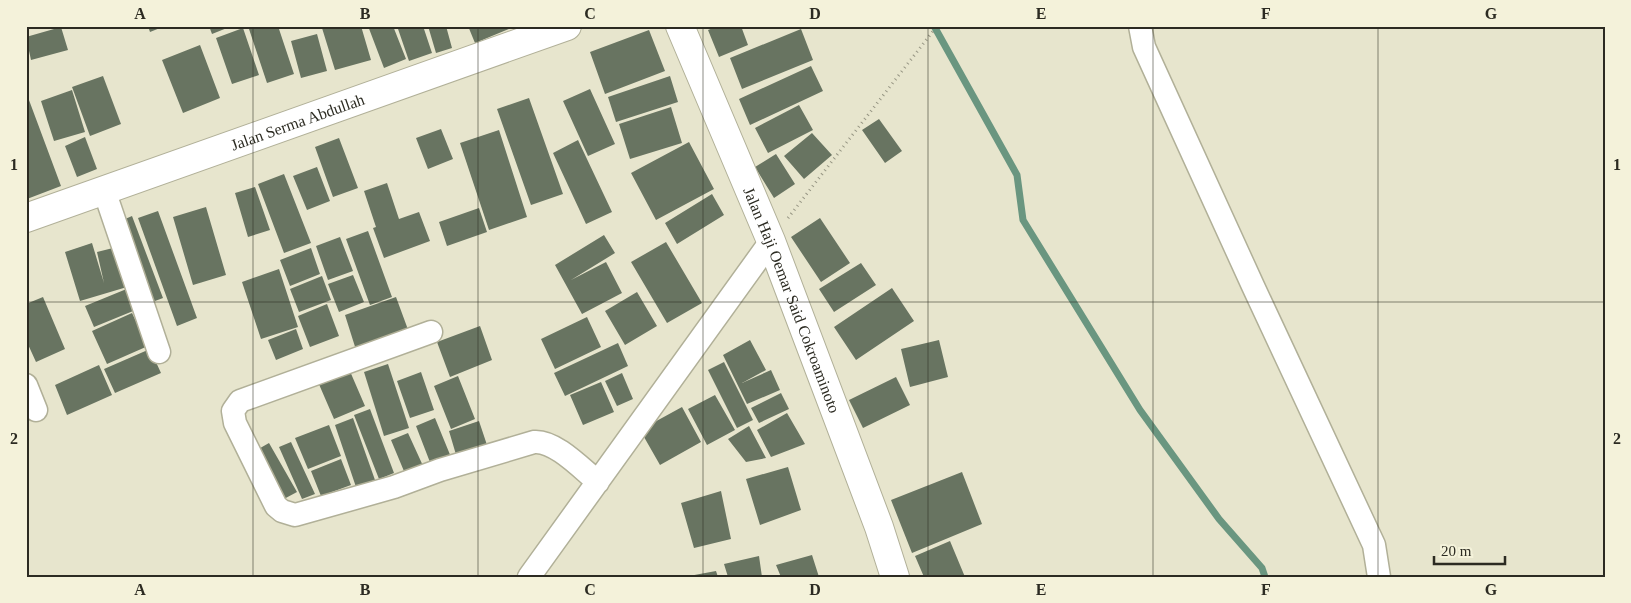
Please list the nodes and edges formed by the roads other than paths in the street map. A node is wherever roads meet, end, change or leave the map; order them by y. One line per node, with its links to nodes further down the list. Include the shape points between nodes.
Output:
1 (567, 26): 4 (main road, Jalan Serma Abdullah)
2 (680, 26): 6 (main road, Jalan Haji Oemar Said Cokroaminoto)
3 (1140, 26): 14 (street, via 1144,47 1374,545)
4 (104, 190): 5 (main road, Jalan Serma Abdullah); 8 (street)
5 (26, 218)
6 (771, 240): 11 (street); 13 (main road, Jalan Haji Oemar Said Cokroaminoto)
7 (431, 332): 11 (street, via 240,401 233,411 235,423 276,506 295,515 534,442 554,446)
8 (159, 352)
9 (26, 385): 10 (street)
10 (36, 410)
11 (598, 482): 12 (street)
12 (529, 577)
13 (895, 577)
14 (1379, 577)

